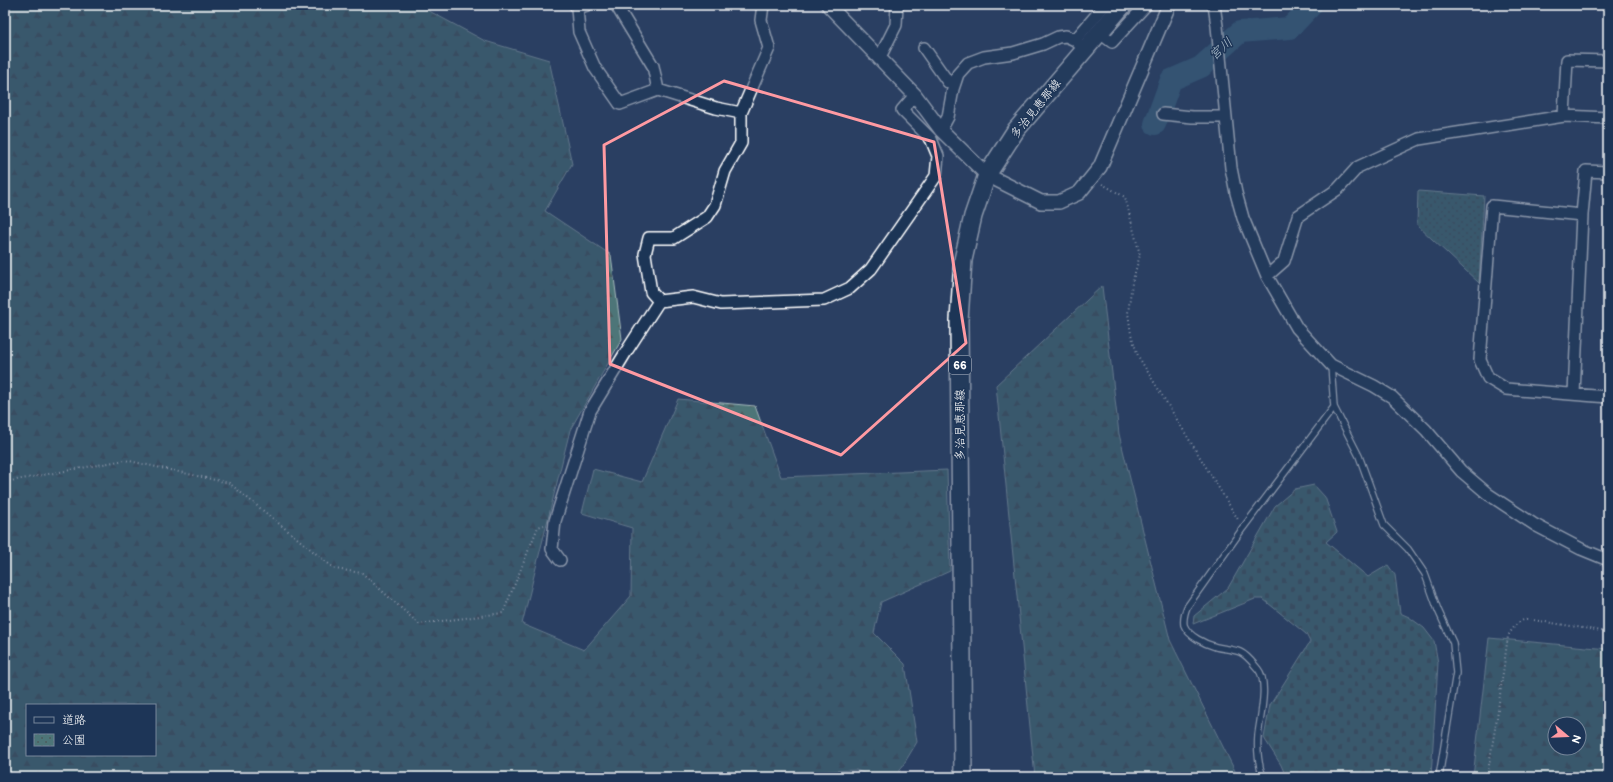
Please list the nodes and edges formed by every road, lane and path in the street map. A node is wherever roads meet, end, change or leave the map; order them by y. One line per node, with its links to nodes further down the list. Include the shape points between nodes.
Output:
1 (616, 5): 17 (street, via 653,66)
2 (763, 5): 19 (street, via 761,20 769,48)
3 (828, 5): 14 (street)
4 (897, 5): 14 (street, via 896,24)
5 (1105, 5): 12 (street)
6 (1123, 5): 11 (main road, 多治見恵那線 / 66)
7 (1146, 5): 11 (street, via 1112,42)
8 (1168, 5): 27 (street, via 1100,167)
9 (1214, 5): 22 (street)
10 (580, 6): 17 (street, via 578,32 595,68 620,104)
11 (1100, 33): 12 (main road, 多治見恵那線 / 66)
12 (1080, 45): 16 (street, via 1066,36 1058,37 1028,49 984,57 968,63 958,74); 26 (main road, 多治見恵那線 / 66, via 1016,130)
13 (924, 48): 16 (street, via 948,82)
14 (880, 59): 18 (street)
15 (1608, 61): 21 (street, via 1567,60)
16 (954, 85): 24 (street, via 948,117)
17 (658, 90): 19 (street)
18 (915, 95): 24 (street); 30 (street, via 902,110 931,139 938,156 936,176 871,269 850,288 824,300 721,304 692,297)
19 (741, 113): 30 (street, via 741,143 725,171 715,205 707,217 674,238 649,238 645,254 651,292)
20 (1163, 114): 22 (street)
21 (1564, 116): 23 (street); 29 (street, via 1419,139 1358,167 1338,189 1298,216 1284,261)
22 (1225, 117): 29 (street, via 1236,193 1243,218)
23 (1608, 118)
24 (941, 130): 26 (street)
25 (1608, 172): 28 (street, via 1586,171)
26 (987, 175): 27 (street, via 1041,202 1059,202 1079,193); 41 (main road, 多治見恵那線 / 66, via 973,216 963,260 959,320)
27 (1092, 178): 37 (path, via 1126,197 1140,255 1132,283 1128,313 1138,356)
28 (1582, 214): 32 (street); 32 (street, via 1492,206 1480,360 1488,378 1506,389)
29 (1267, 276): 31 (street, via 1297,328)
30 (659, 301): 36 (street, via 590,411)
31 (1330, 365): 34 (lane); 39 (street, via 1392,397 1426,430 1461,471 1488,494 1535,525)
32 (1574, 394): 33 (street)
33 (1608, 397)
34 (1334, 407): 37 (lane); 43 (lane, via 1359,456 1384,525 1408,549 1425,574 1453,643 1456,673)
35 (5, 482): 36 (path, via 125,460 228,482 335,569 362,573 419,624 504,613 538,527)
36 (555, 523): 38 (street, via 552,549)
37 (1243, 528): 42 (lane, via 1187,607 1184,625 1200,641 1242,653 1261,672 1263,683 1258,752 1259,768)
38 (560, 560)
39 (1608, 560)
40 (1608, 632): 44 (path, via 1527,619 1514,626 1508,636)
41 (963, 777)
42 (1263, 777)
43 (1439, 777)
44 (1487, 777)

